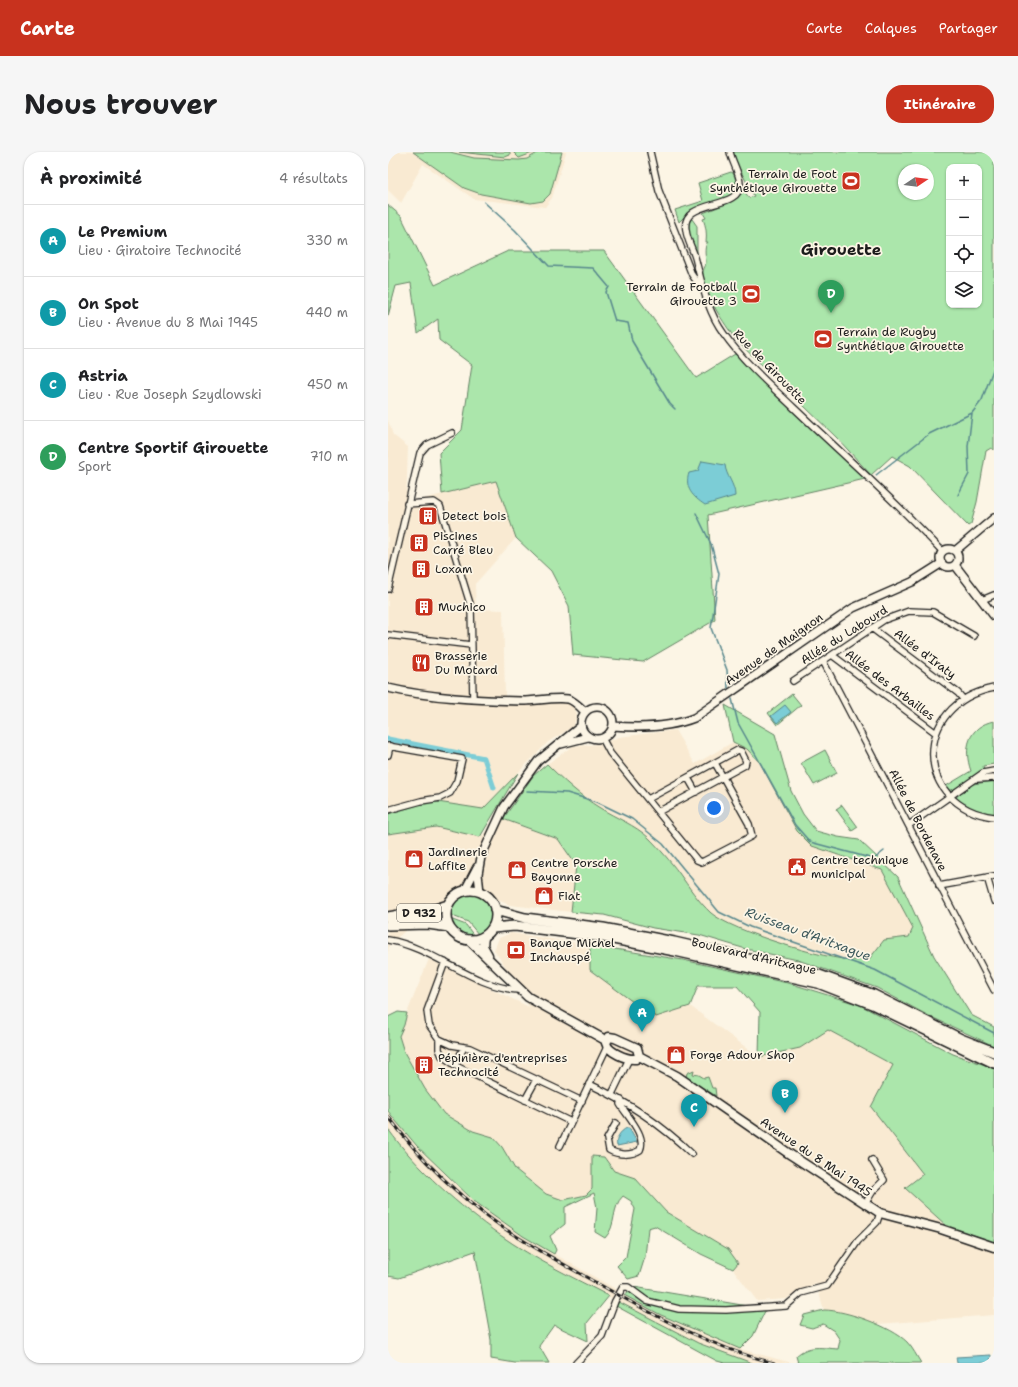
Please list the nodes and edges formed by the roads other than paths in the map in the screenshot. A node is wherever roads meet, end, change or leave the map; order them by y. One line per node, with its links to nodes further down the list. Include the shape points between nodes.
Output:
1 (650, 152): 3 (street, Rue de Girouette, via 659,191 692,274)
2 (730, 152): 3 (street, via 740,182 738,190 728,200 694,211 686,224)
3 (702, 289): 8 (street, Rue de Girouette, via 708,306 724,334 737,350)
4 (452, 433): 5 (street, via 428,445 420,454)
5 (407, 504): 11 (street); 18 (street, via 434,502 440,506 471,607)
6 (994, 518): 7 (street)
7 (955, 551): 8 (street, via 950,549); 10 (street, via 958,557)
8 (943, 552): 9 (street)
9 (942, 563): 10 (street, via 950,567); 28 (street, Avenue de Maignon, via 912,582 853,608 694,718 678,724 636,728)
10 (955, 564): 13 (street)
11 (388, 589)
12 (994, 596): 13 (street)
13 (982, 600): 14 (street)
14 (994, 616)
15 (872, 629): 17 (street, Allée du Labourd, via 900,613 923,611 942,616); 19 (street, Allée du Labourd); 25 (street, Allée d'Iraty)
16 (388, 635): 18 (street)
17 (974, 636)
18 (472, 645): 24 (street)
19 (832, 655): 20 (street, Allée du Labourd); 29 (street, Allée des Arbailles)
20 (823, 660): 21 (street, Allée du Labourd); 47 (street, Allée de Bordenave)
21 (793, 681)
22 (388, 688): 24 (street)
23 (994, 688): 25 (street)
24 (474, 699): 26 (street, via 568,699)
25 (963, 699): 29 (street, via 949,711)
26 (585, 712): 27 (street); 28 (street, via 594,707 605,709 612,717)
27 (581, 726): 30 (street); 33 (street)
28 (613, 726): 31 (street, via 609,734)
29 (936, 733): 42 (street, via 933,753 935,767 942,785)
30 (588, 736): 31 (street); 33 (street)
31 (602, 738): 43 (street, via 610,753)
32 (389, 746): 34 (street); 44 (street, via 462,759 457,781 445,796)
33 (555, 746): 48 (street, via 538,761 504,808)
34 (388, 755)
35 (715, 764): 37 (street); 37 (street, via 738,750 741,751 746,761 745,765); 38 (street)
36 (994, 771): 40 (street, via 984,773)
37 (722, 777): 41 (street); 45 (street, via 752,831 752,836 748,839 702,862 697,860)
38 (688, 778): 41 (street); 43 (street)
39 (994, 778): 40 (street)
40 (977, 779): 42 (street)
41 (696, 792): 45 (street)
42 (950, 796): 46 (street, via 967,810); 47 (street)
43 (648, 799): 45 (street)
44 (388, 810)
45 (658, 812)
46 (994, 817)
47 (909, 825): 51 (street, Allée de Bordenave)
48 (479, 863): 52 (street); 53 (street)
49 (994, 876): 50 (street)
50 (987, 877): 51 (street); 54 (street)
51 (939, 886): 67 (street, Allée de Bordenave)
52 (464, 892): 53 (main road); 55 (main road, via 454,897)
53 (480, 892): 56 (main road, via 491,900)
54 (994, 901)
55 (448, 905): 57 (main road, D 932, via 436,910); 59 (main road, via 446,920)
56 (495, 910): 60 (main road); 71 (main road, Boulevard d'Aritxague, via 525,918 603,928 674,942 819,975 874,995 961,1039)
57 (388, 917)
58 (388, 925): 59 (main road, D 932, via 428,924)
59 (449, 927): 63 (main road, via 461,938)
60 (493, 928): 61 (main road); 74 (main road, Boulevard d'Aritxague, via 527,927 603,937 818,983 872,1004)
61 (484, 937): 63 (main road); 65 (main road, via 483,946 486,952)
62 (388, 940): 64 (street, via 403,943)
63 (469, 940): 65 (main road)
64 (445, 962): 66 (street, via 474,979 502,989); 68 (street, via 427,1011 429,1025)
65 (503, 975): 66 (main road)
66 (518, 990): 69 (main road)
67 (994, 990)
68 (439, 1039): 70 (street); 75 (street, via 442,1056)
69 (607, 1044): 72 (main road, Avenue du 8 Mai 1945, via 609,1037 615,1038 637,1048); 73 (main road); 77 (street)
70 (464, 1047): 75 (street); 76 (street)
71 (994, 1052)
72 (639, 1056): 73 (main road, via 636,1059); 87 (main road, Avenue du 8 Mai 1945, via 682,1080)
73 (629, 1059): 78 (street)
74 (994, 1063)
75 (455, 1065): 79 (street)
76 (536, 1080): 79 (street); 81 (street)
77 (589, 1084): 78 (street); 81 (street)
78 (612, 1094): 80 (street)
79 (525, 1100): 82 (street)
80 (621, 1100): 83 (street, via 620,1104 641,1137 640,1150 628,1154 615,1154 609,1150 607,1139); 85 (street, via 653,1120)
81 (582, 1101): 82 (street)
82 (571, 1122): 84 (street)
83 (616, 1123)
84 (560, 1146)
85 (692, 1154)
86 (872, 1160): 87 (street, via 884,1180)
87 (865, 1204): 88 (main road, Avenue du 8 Mai 1945)
88 (880, 1213): 89 (main road, Avenue du 8 Mai 1945); 90 (street, via 877,1222 858,1241 827,1286 801,1293 786,1306 679,1310 654,1304 628,1287 623,1287 602,1336)
89 (994, 1247)
90 (576, 1363)

